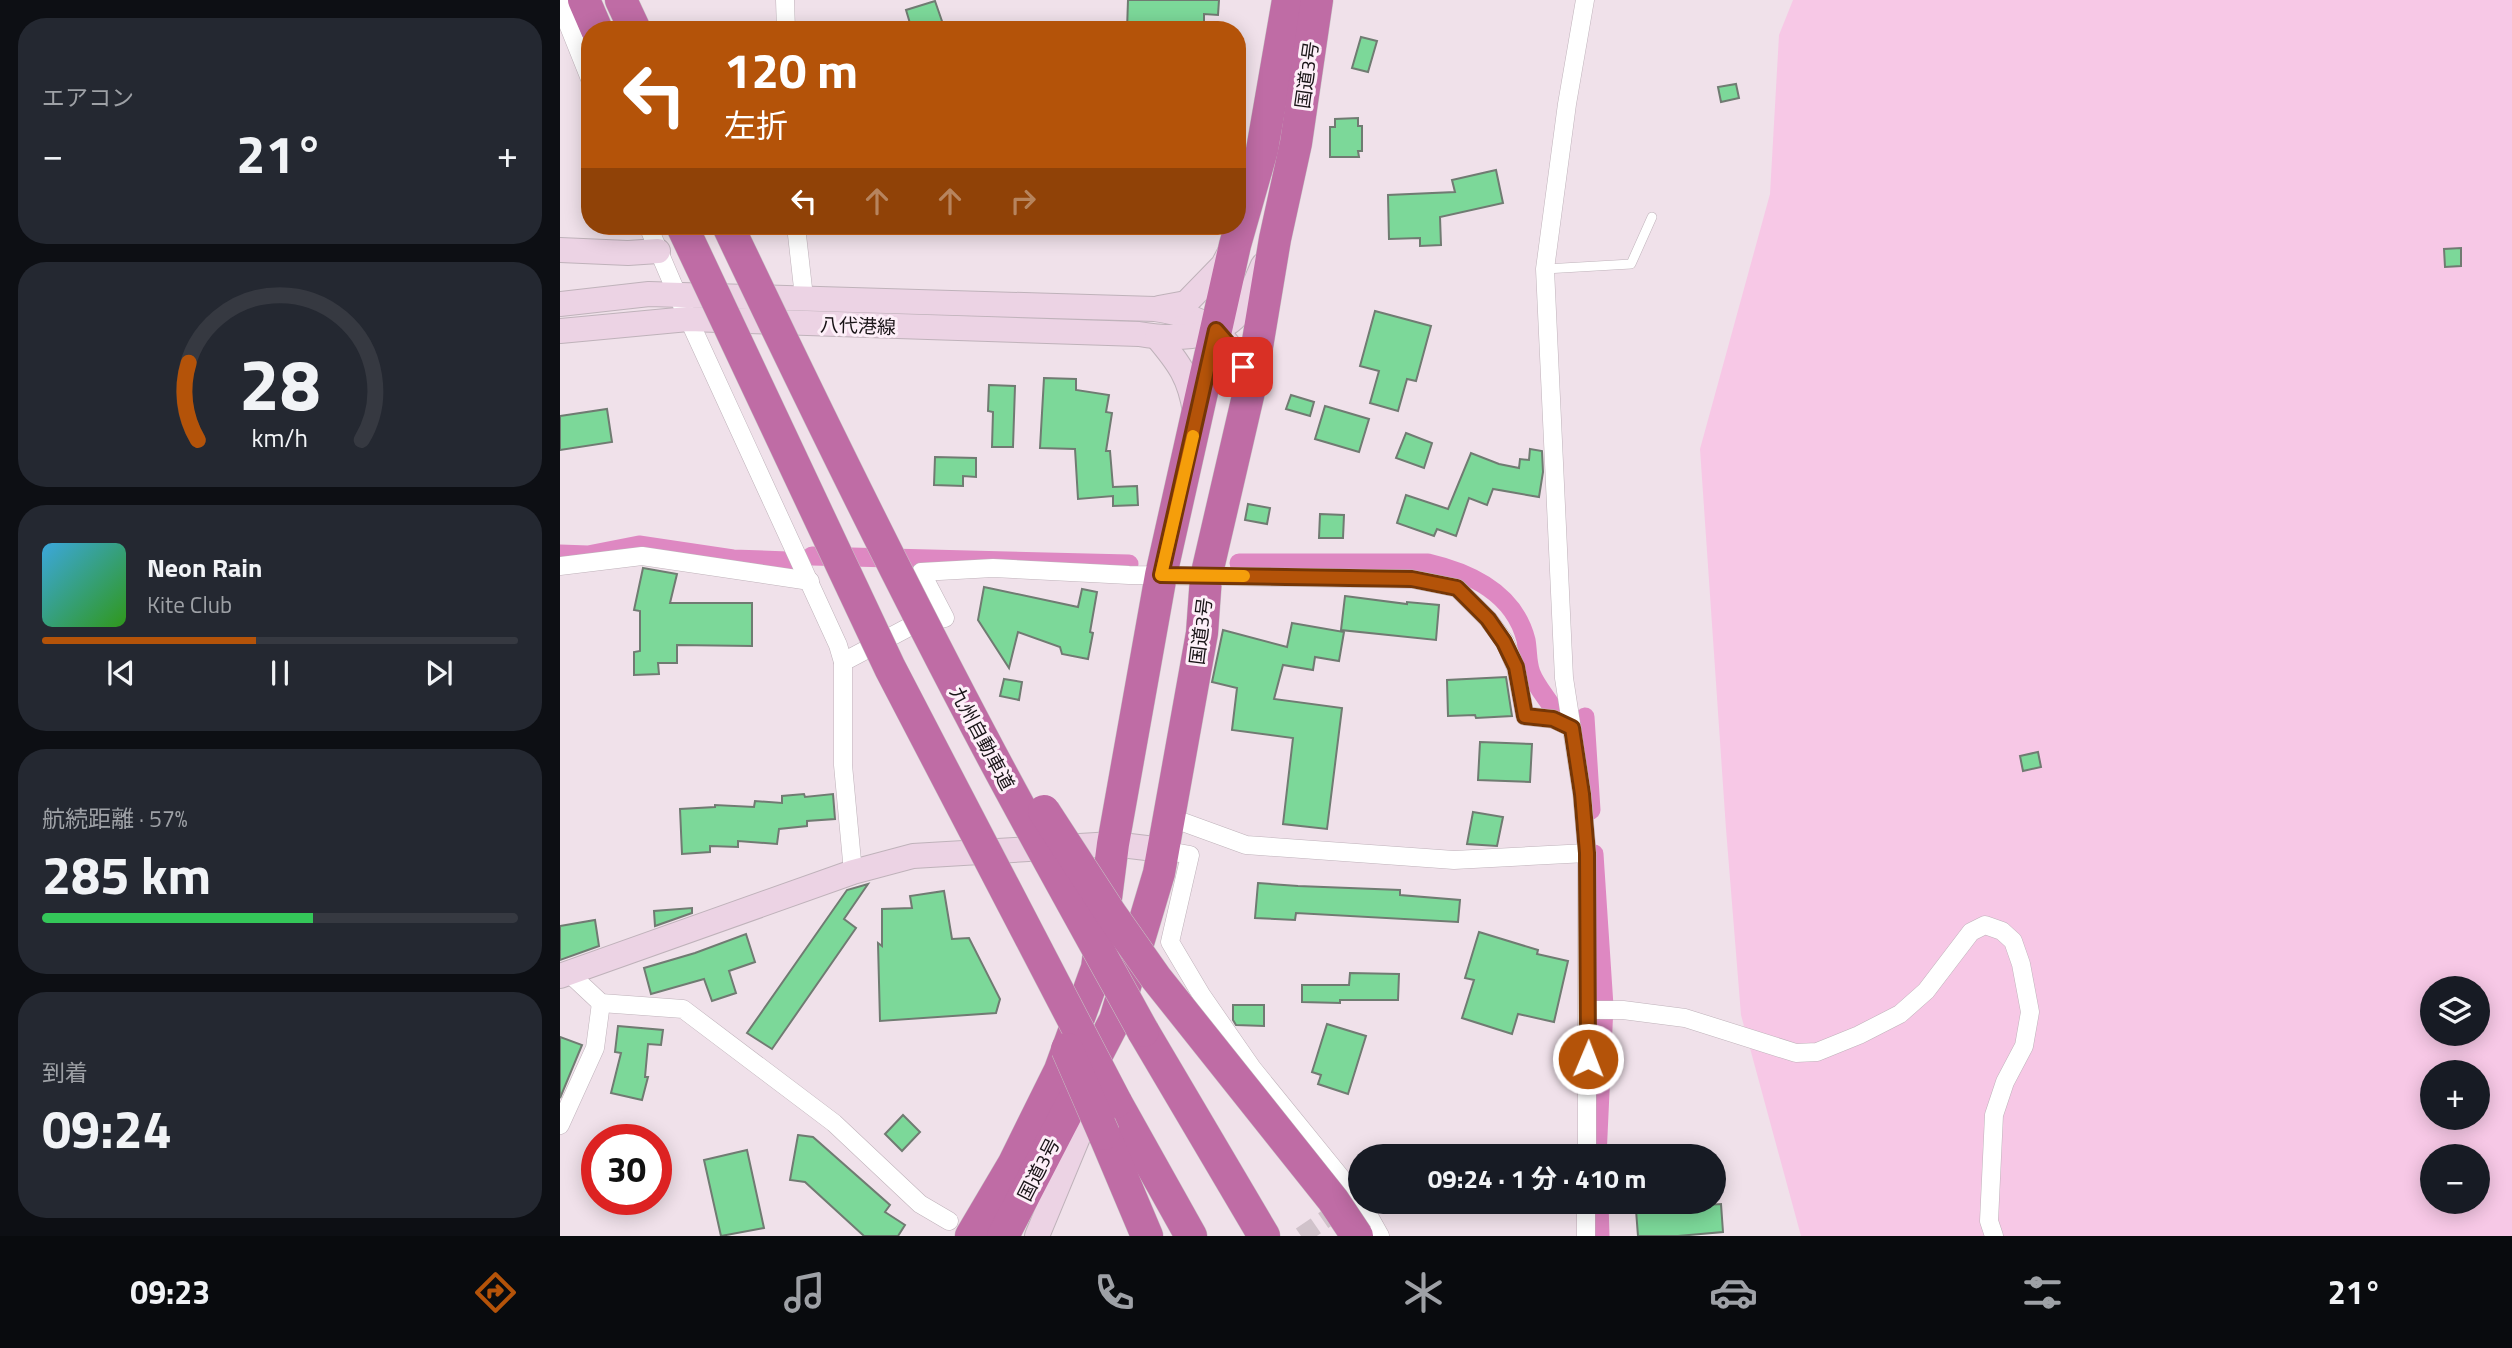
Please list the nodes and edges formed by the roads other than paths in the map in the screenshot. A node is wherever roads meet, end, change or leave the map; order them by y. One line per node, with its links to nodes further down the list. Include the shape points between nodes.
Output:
1 (584, 0): 8 (highway)
2 (621, 0): 9 (highway)
3 (785, 0): 10 (street)
4 (1287, 0): 12 (highway, 国道3号, via 1262,150)
5 (1317, 0): 19 (highway, 国道3号, via 1296,143)
6 (1585, 0): 23 (street)
7 (560, 4): 11 (street)
8 (593, 21)
9 (631, 21)
10 (786, 21)
11 (581, 56)
12 (1246, 204)
13 (1652, 217): 23 (lane, via 1631,264)
14 (652, 235): 22 (street)
15 (686, 235): 40 (highway, bridge)
16 (732, 235): 38 (highway, 九州自動車道, bridge)
17 (797, 235): 25 (street)
18 (1237, 235): 20 (highway, 国道3号)
19 (1275, 239): 29 (main road, via 1237,315); 32 (highway, 国道3号)
20 (1234, 244): 27 (main road, 八代港線, via 1223,265 1186,303); 29 (highway, 国道3号)
21 (560, 250): 22 (main road)
22 (658, 251): 24 (street)
23 (1545, 269): 41 (street, via 1564,678)
24 (677, 295): 25 (main road, 八代港線); 26 (main road, 八代港線); 28 (street)
25 (804, 298): 27 (main road, 八代港線)
26 (560, 304)
27 (1155, 309): 29 (main road, 八代港線, via 1181,313)
28 (688, 319): 30 (main road, 八代港線); 31 (main road, 八代港線); 37 (street)
29 (1216, 330): 31 (main road, 八代港線); 32 (main road, 八代港線); 33 (highway, 国道3号)
30 (560, 331)
31 (1157, 337): 33 (main road, via 1179,362 1192,390)
32 (1251, 383): 36 (highway, 国道3号)
33 (1196, 420): 35 (highway, 国道3号)
34 (560, 566): 37 (street, via 642,556)
35 (1161, 575): 36 (street); 39 (street, via 993,568 921,572 945,618 911,626); 43 (highway, 国道3号)
36 (1206, 577): 41 (street, via 1412,579 1457,588 1504,642 1516,667 1525,716 1553,719); 42 (highway, 国道3号, via 1202,633)
37 (810, 581): 39 (street)
38 (922, 621): 60 (highway, 九州自動車道, bridge, via 1143,1031); 61 (highway, bridge, via 1111,914 1196,1029 1334,1200)
39 (843, 662): 46 (street, via 843,765)
40 (890, 668): 58 (highway, bridge, via 924,756 1049,1010); 59 (highway, bridge, via 1116,1102)
41 (1572, 728): 44 (street)
42 (1169, 817): 44 (street, via 1246,845 1454,860); 45 (highway, 国道3号)
43 (1113, 844): 45 (main road); 46 (main road, via 914,856); 55 (highway, 国道3号, via 1097,968 1060,1070 1013,1164)
44 (1587, 853): 49 (street)
45 (1161, 862): 52 (street, via 1191,855 1170,942 1252,1068); 56 (highway, 国道3号, via 1115,1020); 57 (main road, via 1119,1036)
46 (853, 872): 47 (main road)
47 (564, 975): 48 (street)
48 (601, 1003): 50 (street, via 595,1048); 55 (street, via 683,1009 834,1123 920,1204)
49 (1588, 1010): 51 (street); 64 (street, via 1685,1018 1796,1053 1817,1052 1900,1014 1926,991 1971,932 1985,925 2002,931 2013,941 2021,964 2030,1012 2024,1046 1994,1115 1989,1221)
50 (560, 1125)
51 (1587, 1144)
52 (1348, 1187)
53 (1367, 1214): 62 (street)
54 (1586, 1214): 63 (street)
55 (960, 1228)
56 (1003, 1236)
57 (1037, 1236)
58 (1147, 1236)
59 (1191, 1236)
60 (1264, 1236)
61 (1357, 1236)
62 (1380, 1236)
63 (1586, 1236)
64 (1994, 1236)

